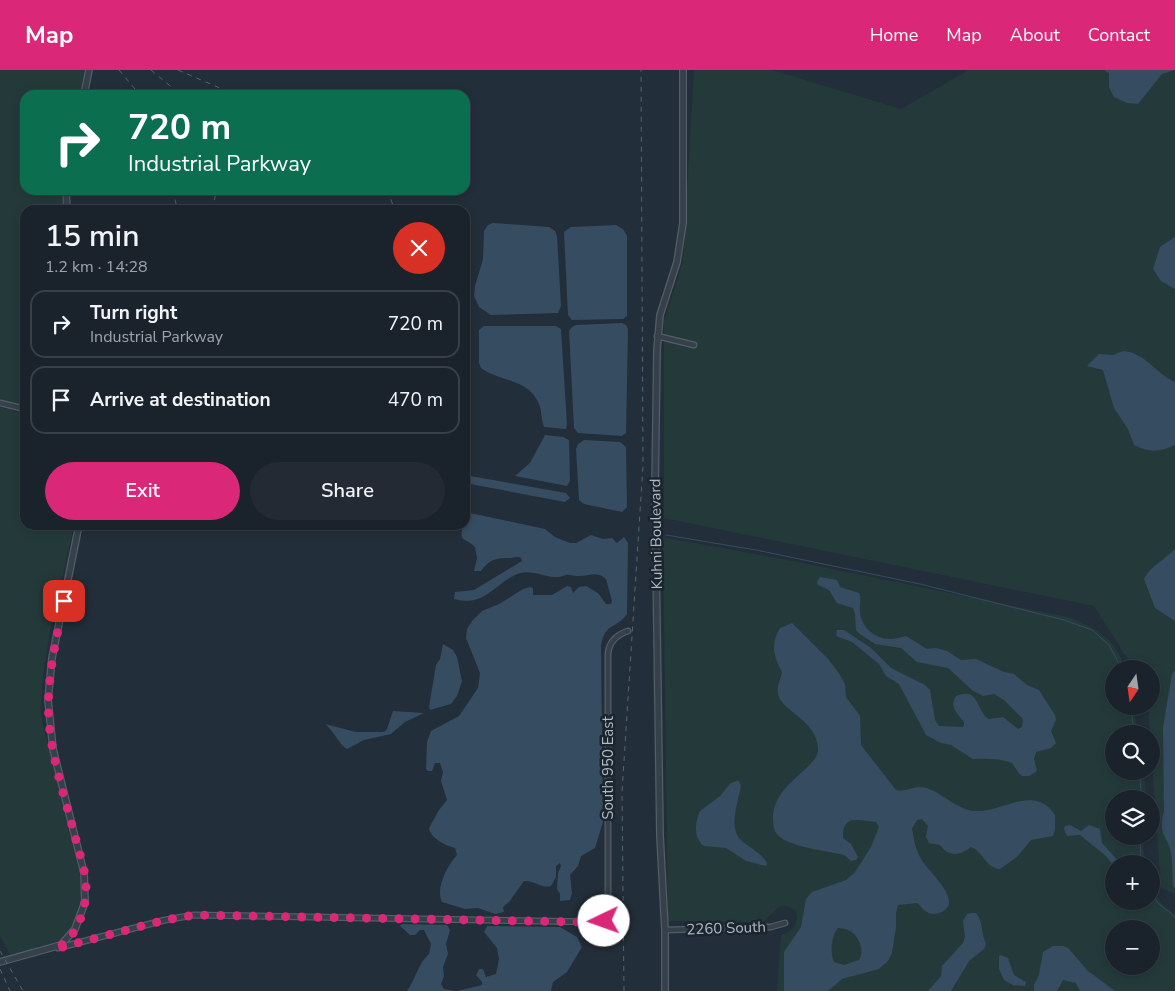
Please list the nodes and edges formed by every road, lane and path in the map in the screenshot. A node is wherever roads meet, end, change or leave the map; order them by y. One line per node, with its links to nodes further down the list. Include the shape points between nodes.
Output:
1 (89, 70): 3 (street)
2 (683, 70): 4 (street, Kuhni Boulevard, via 683,223 677,262 660,315)
3 (85, 90)
4 (658, 336): 5 (street); 11 (street, Kuhni Boulevard, via 655,491 660,836)
5 (694, 344)
6 (0, 403): 7 (street)
7 (20, 408)
8 (78, 530): 12 (street, via 52,658 48,700 52,742 84,873 86,895 75,929 67,941)
9 (628, 631): 12 (street, South 950 East, via 612,641 608,654 606,919 600,922 194,915)
10 (785, 923): 11 (street, 2260 South, via 771,927)
11 (665, 930): 14 (street, Kuhni Boulevard)
12 (55, 949): 13 (street)
13 (0, 962)
14 (666, 991)

